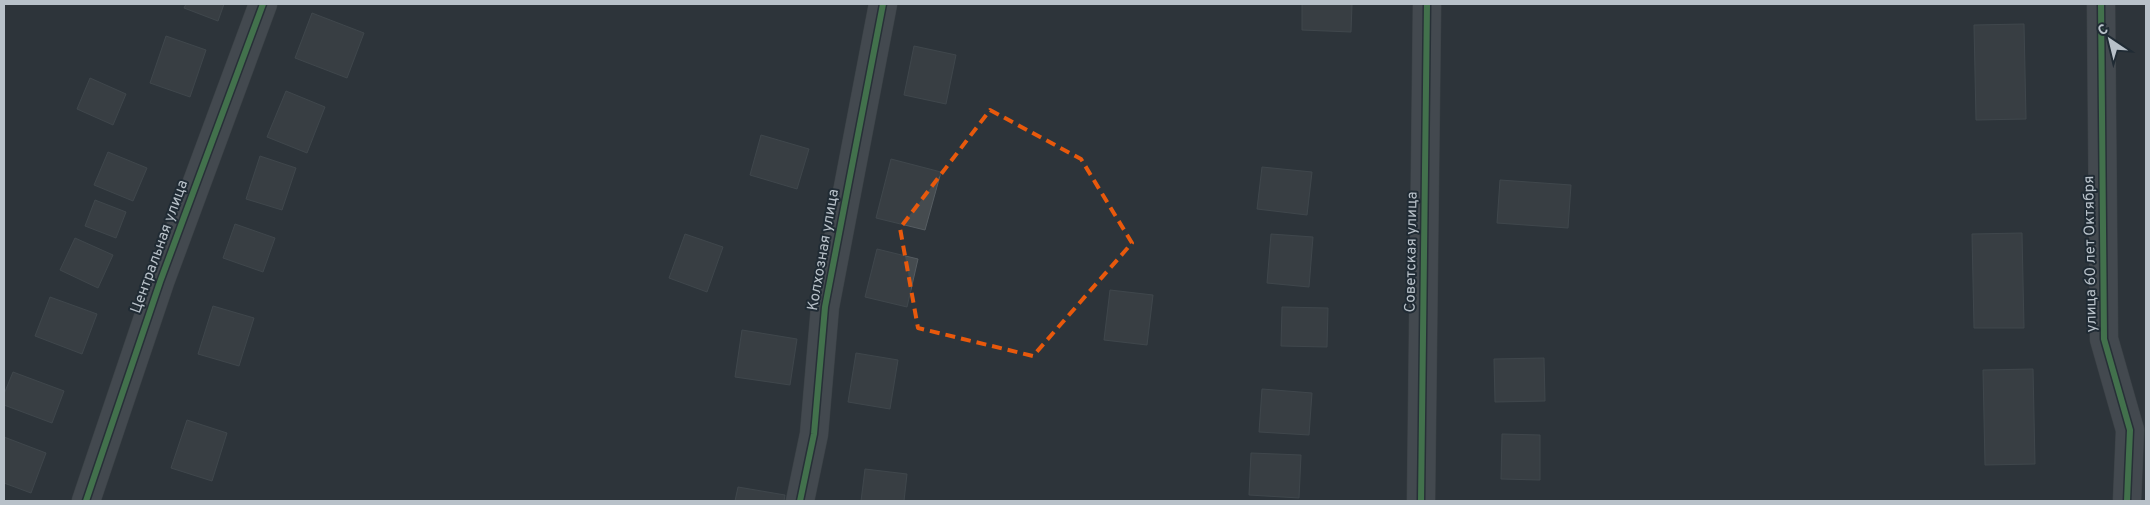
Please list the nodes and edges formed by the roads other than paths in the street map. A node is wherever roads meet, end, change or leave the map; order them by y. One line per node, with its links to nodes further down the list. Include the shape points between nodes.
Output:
1 (263, 4): 6 (street, Центральная улица, via 160,282)
2 (883, 4): 7 (street, Колхозная улица, via 825,307 814,434)
3 (1427, 4): 8 (street, Советская улица)
4 (2101, 4): 5 (street, улица 60 лет Октября, via 2104,339)
5 (2138, 430): 9 (street, улица 60 лет Октября)
6 (86, 501)
7 (800, 501)
8 (1421, 501)
9 (2127, 501)

